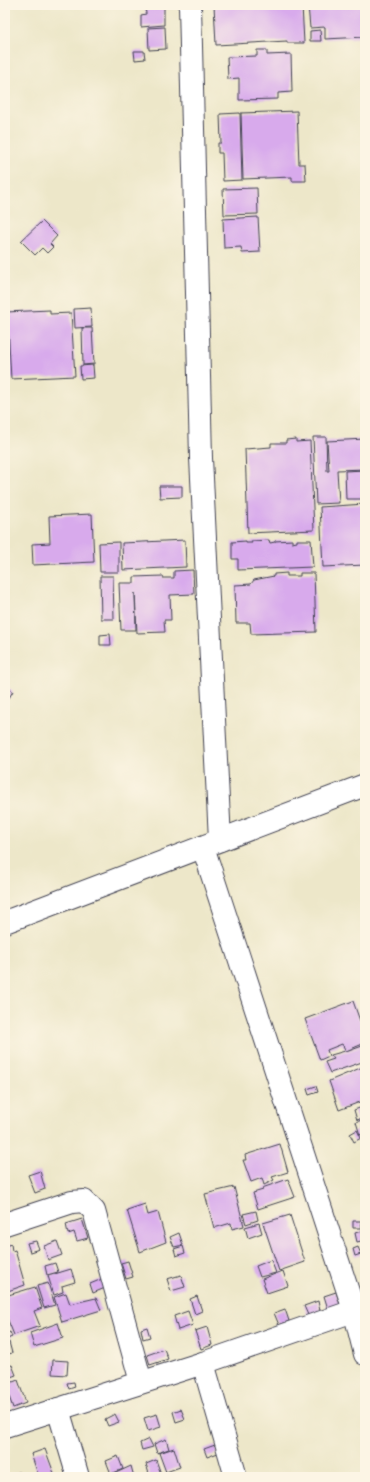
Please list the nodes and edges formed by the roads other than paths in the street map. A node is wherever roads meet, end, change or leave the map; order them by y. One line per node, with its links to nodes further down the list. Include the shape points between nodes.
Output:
1 (190, 5): 3 (street)
2 (365, 785): 3 (street)
3 (211, 844): 4 (street); 6 (street)
4 (5, 922)
5 (5, 1224): 9 (street, via 72,1202 84,1201 94,1211)
6 (359, 1308): 7 (street); 8 (street)
7 (365, 1354)
8 (203, 1364): 9 (street); 13 (street)
9 (140, 1382): 10 (street)
10 (58, 1409): 11 (street); 12 (street)
11 (6, 1422)
12 (78, 1477)
13 (236, 1477)

